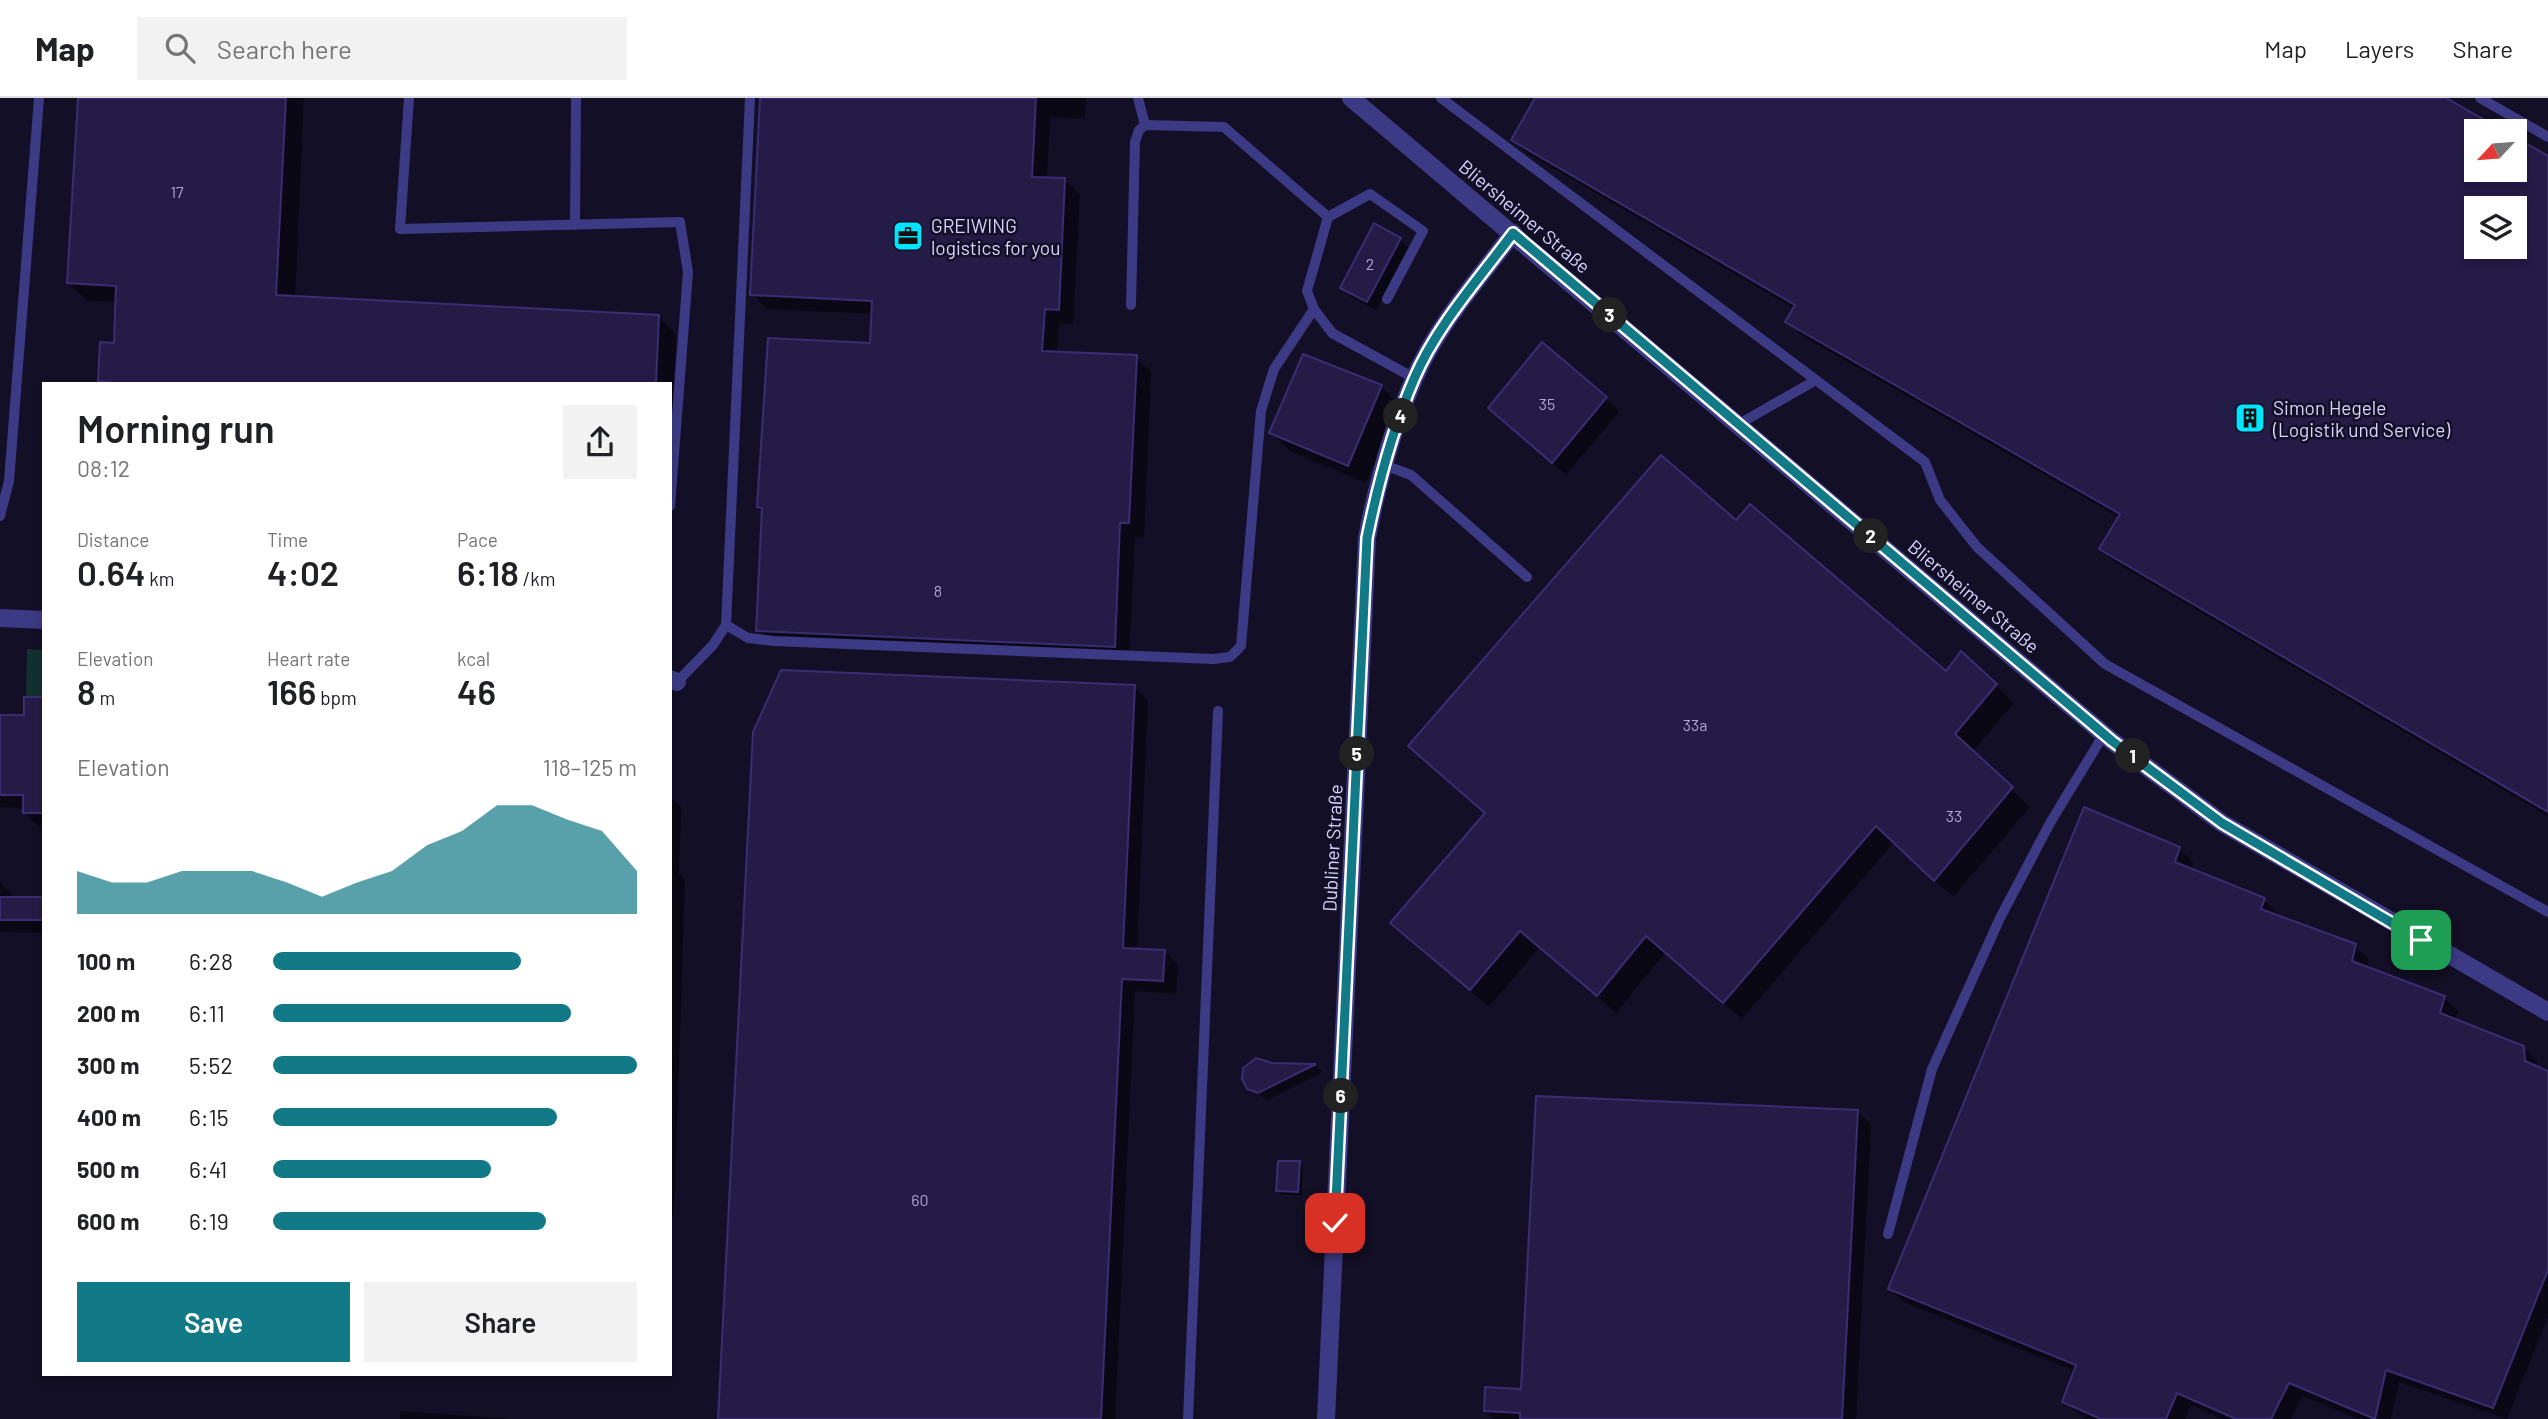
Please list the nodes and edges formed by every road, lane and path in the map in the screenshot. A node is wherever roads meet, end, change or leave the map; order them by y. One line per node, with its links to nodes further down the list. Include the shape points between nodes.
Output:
1 (39, 98): 22 (lane, via 9,481)
2 (409, 98): 12 (lane, via 400,229)
3 (576, 98): 12 (lane)
4 (750, 98): 26 (lane)
5 (1138, 98): 9 (lane)
6 (1351, 98): 13 (street, Bliersheimer Straße)
7 (1441, 98): 18 (lane)
8 (2480, 98): 10 (lane)
9 (1145, 125): 11 (lane, via 1224,127); 15 (lane, via 1135,142)
10 (2548, 137)
11 (1328, 217): 14 (lane, via 1370,194 1423,231); 16 (lane, via 1307,291)
12 (575, 225): 21 (lane, via 680,222 688,272)
13 (1513, 233): 17 (street, Dubliner Straße, via 1449,318); 19 (street, Bliersheimer Straße)
14 (1387, 299)
15 (1131, 305)
16 (1314, 309): 17 (lane, via 1332,333); 26 (lane, via 1274,369 1261,411 1241,646 1230,657 774,641 748,638)
17 (1414, 378): 20 (street, Dubliner Straße)
18 (1816, 380): 19 (lane); 30 (lane, via 1925,461 1940,500 1977,547 2105,664)
19 (1739, 424): 29 (street, Bliersheimer Straße)
20 (1384, 465): 23 (lane, via 1411,475); 34 (street, Dubliner Straße, via 1367,538)
21 (672, 480)
22 (0, 516)
23 (1527, 578)
24 (0, 618): 25 (street)
25 (42, 620)
26 (726, 625): 27 (lane, via 713,645)
27 (674, 680)
28 (1219, 711): 33 (lane)
29 (2104, 734): 31 (street, Bliersheimer Straße, via 2222,823); 32 (lane, via 2006,906 1931,1069)
30 (2548, 912)
31 (2548, 1012)
32 (1888, 1234)
33 (1188, 1419)
34 (1326, 1419)

